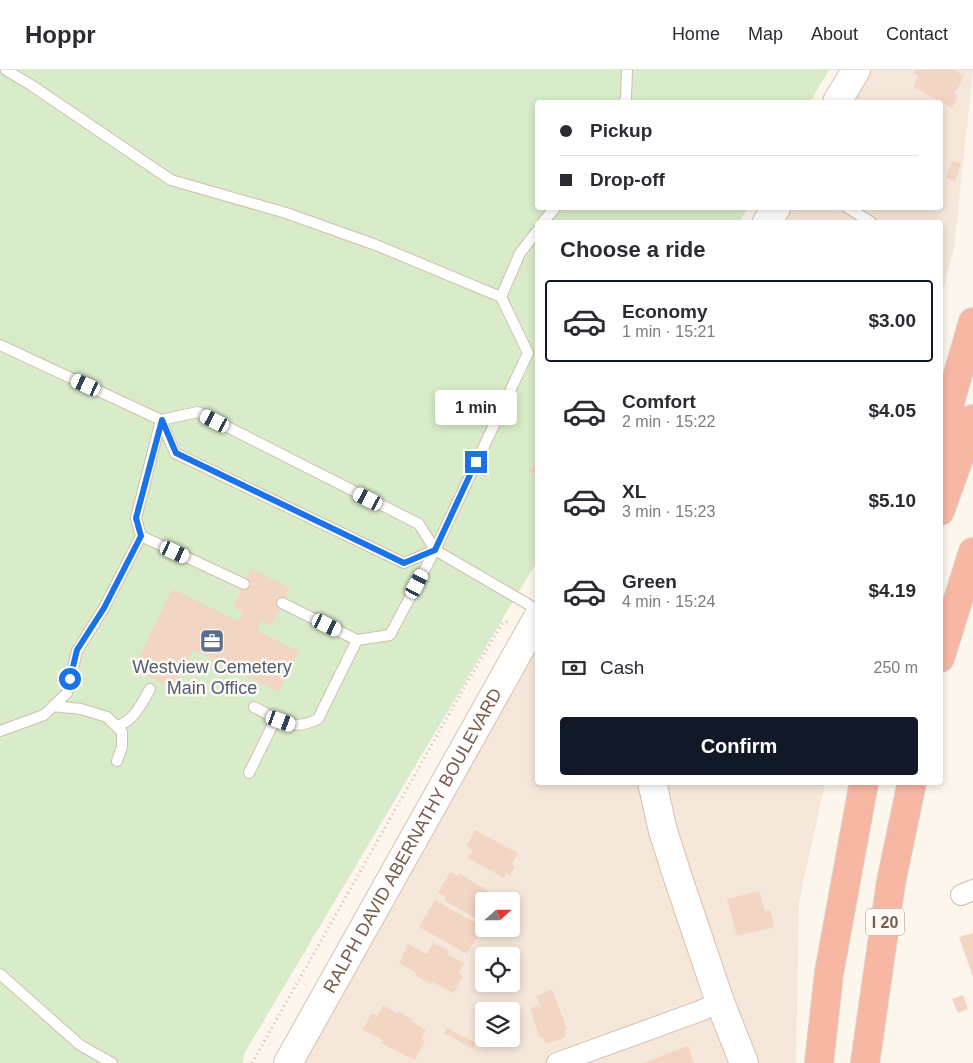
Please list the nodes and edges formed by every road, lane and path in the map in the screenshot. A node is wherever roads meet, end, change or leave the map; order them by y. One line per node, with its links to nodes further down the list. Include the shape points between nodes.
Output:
1 (6, 70): 11 (lane, via 171,180 286,213 376,245)
2 (627, 70): 4 (lane)
3 (856, 70): 5 (main road)
4 (625, 100)
5 (838, 100)
6 (553, 210): 8 (lane)
7 (851, 210): 9 (lane)
8 (545, 220)
9 (868, 220)
10 (535, 234): 11 (lane, via 520,253)
11 (501, 297): 18 (lane, via 528,353)
12 (973, 322): 16 (highway, via 950,402)
13 (0, 345): 15 (lane)
14 (973, 419): 16 (highway)
15 (162, 420): 17 (lane, via 136,518); 18 (lane, via 198,412 419,524); 18 (lane, via 176,453 404,563)
16 (944, 499)
17 (141, 536): 20 (lane); 28 (lane, via 104,608 77,650 67,693)
18 (435, 550): 22 (lane); 25 (lane, via 390,635)
19 (973, 552): 26 (highway)
20 (244, 584)
21 (282, 603): 25 (lane)
22 (535, 608)
23 (504, 622): 43 (path)
24 (535, 622): 44 (main road, RALPH DAVID ABERNATHY BOULEVARD)
25 (358, 640): 30 (lane, via 318,719 307,725 293,726)
26 (943, 648)
27 (150, 689): 31 (lane, via 134,714)
28 (53, 706): 31 (lane, via 81,709 107,717); 32 (lane, via 44,715)
29 (254, 707): 30 (lane)
30 (276, 718): 34 (lane)
31 (116, 726): 33 (lane, via 122,732 122,747)
32 (0, 731)
33 (117, 761)
34 (249, 773)
35 (653, 785): 39 (main road, via 663,831)
36 (863, 785): 46 (highway, I 20, via 829,973)
37 (911, 785): 47 (highway, I 20, via 891,882)
38 (0, 974): 42 (lane, via 80,1045)
39 (720, 1002): 40 (street); 41 (main road)
40 (591, 1058): 45 (street)
41 (743, 1060)
42 (112, 1063)
43 (252, 1063)
44 (288, 1063)
45 (557, 1063)
46 (819, 1063)
47 (865, 1063)

